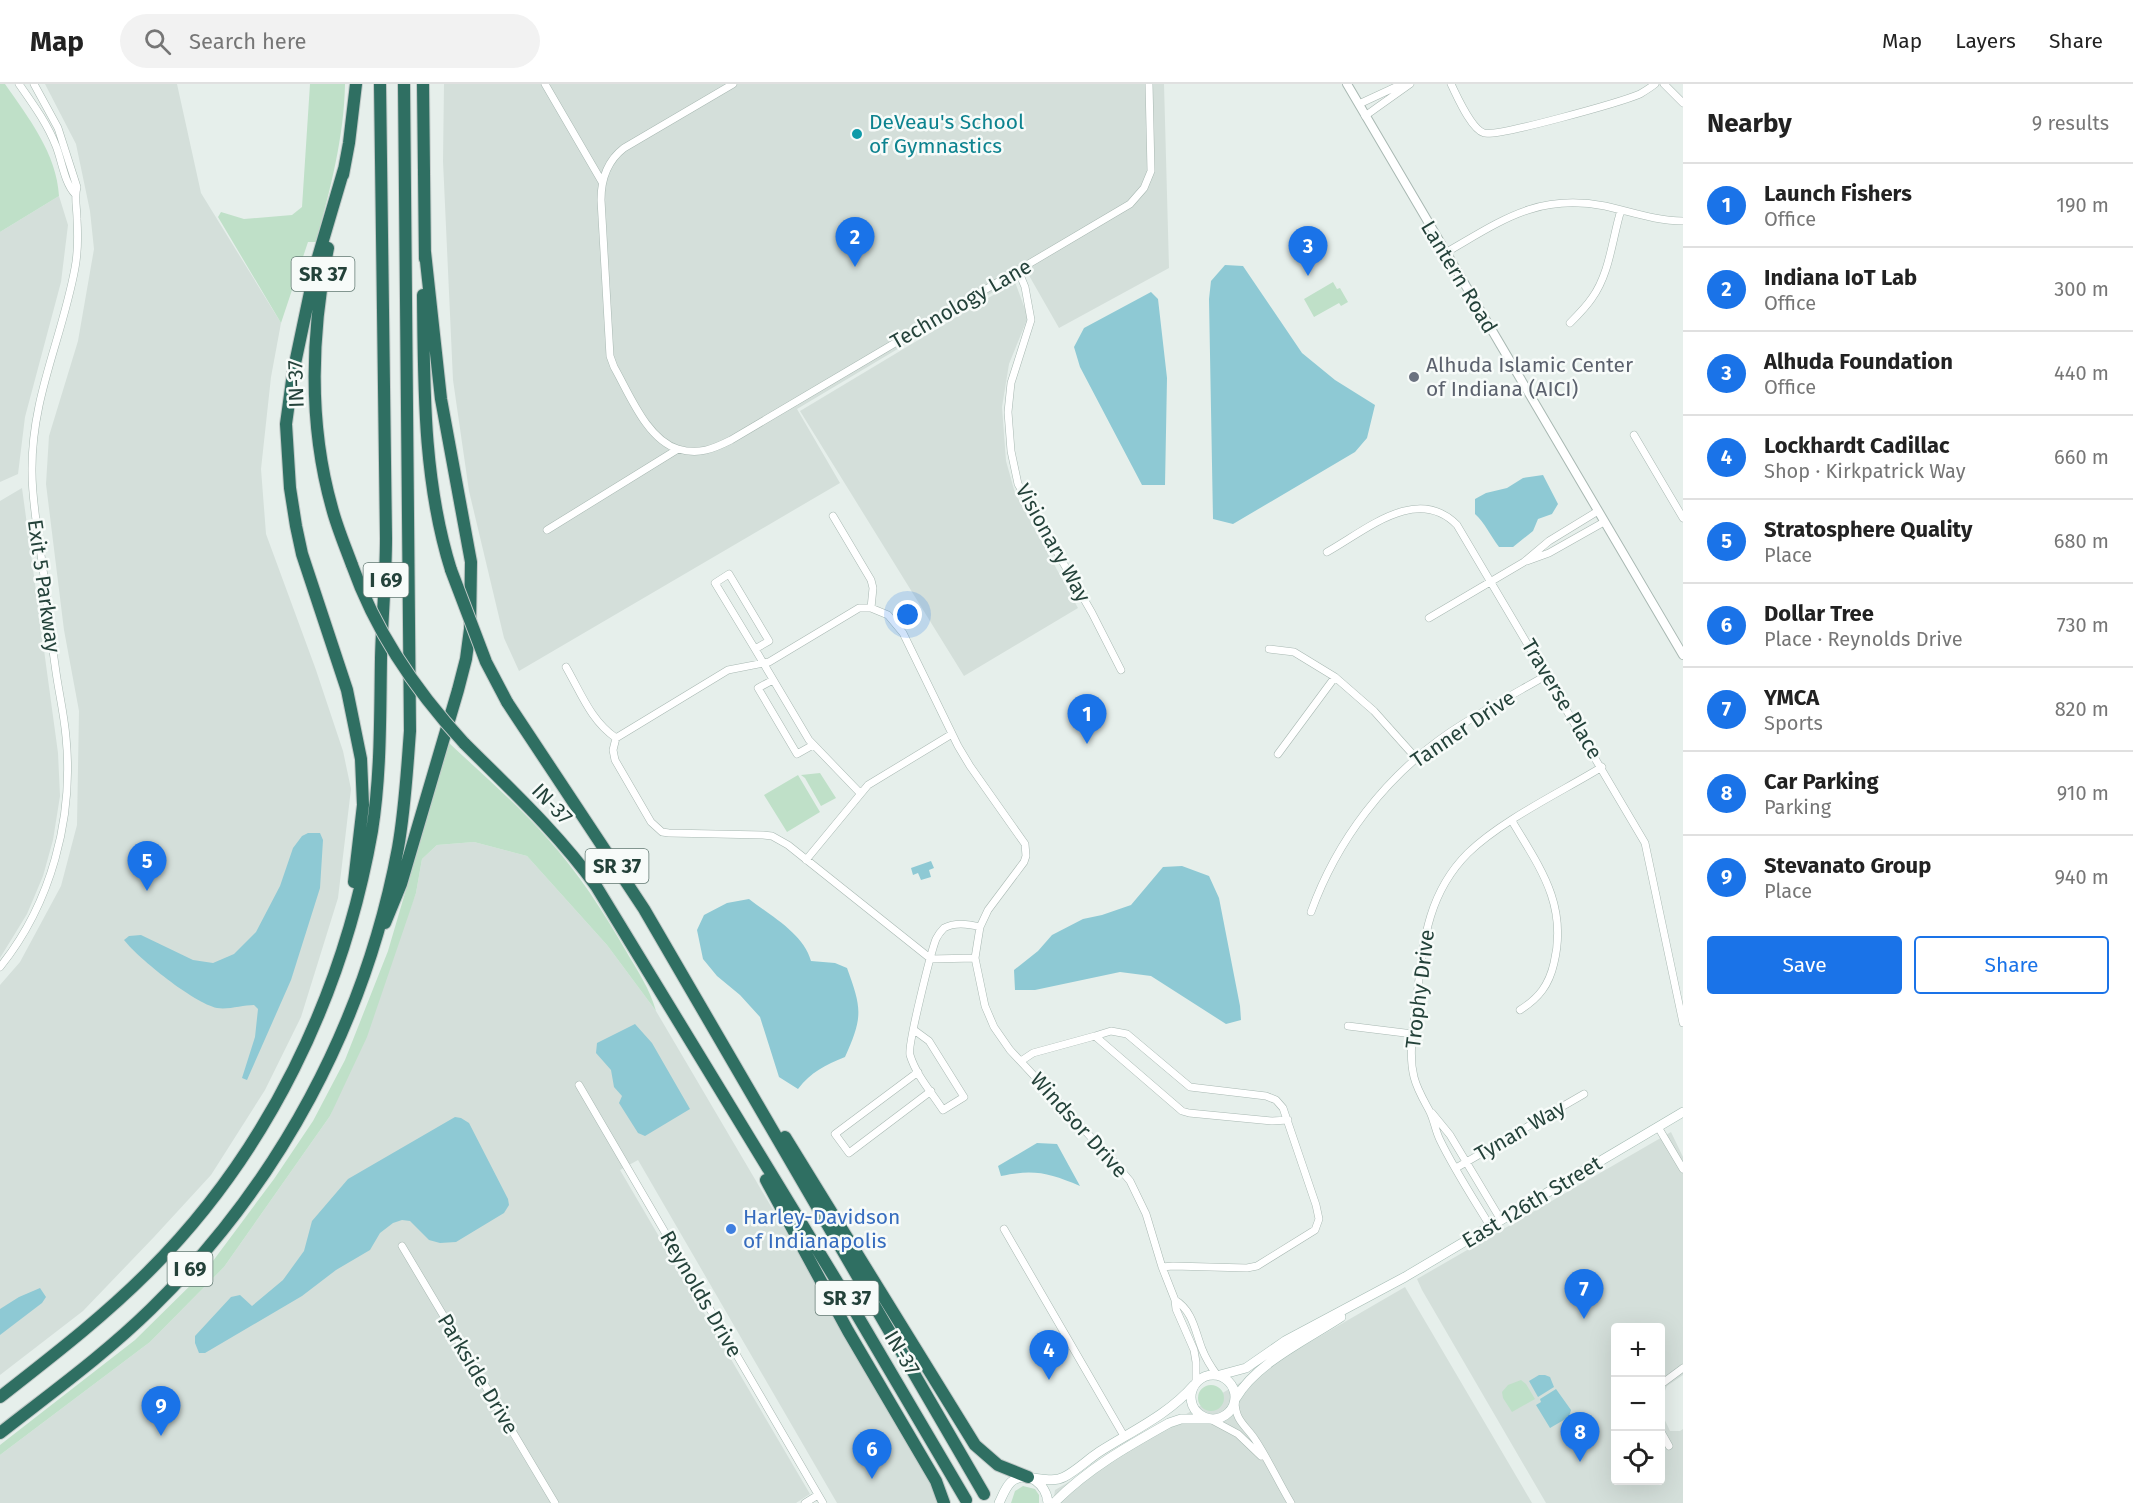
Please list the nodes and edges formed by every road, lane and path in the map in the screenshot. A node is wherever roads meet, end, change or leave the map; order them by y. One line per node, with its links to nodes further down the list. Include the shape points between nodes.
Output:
1 (19, 84): 21 (street, Exit 5 Parkway, via 51,134)
2 (34, 84): 21 (street, Exit 5 Parkway, via 63,140)
3 (356, 84): 19 (highway, IN-37 / SR 37)
4 (380, 84): 72 (highway, I 69, via 386,586 378,787 347,939)
5 (404, 84): 60 (highway, I 69, via 410,731 398,847)
6 (423, 84): 24 (highway, IN-37 / SR 37)
7 (544, 84): 20 (street)
8 (733, 84): 20 (street, via 624,148 611,161)
9 (1149, 84): 26 (street, Technology Lane, via 1151,166 1142,192 1124,207)
10 (1347, 84): 17 (street, Lantern Road)
11 (1402, 84): 17 (street)
12 (1410, 84): 18 (street)
13 (1451, 84): 14 (street, via 1475,127 1490,134 1607,104 1639,94)
14 (1655, 84)
15 (1664, 84): 16 (street)
16 (1683, 102)
17 (1359, 104): 18 (street, Lantern Road)
18 (1365, 116): 25 (street, Lantern Road)
19 (344, 169): 72 (highway, via 316,264 292,373 286,424 296,526 352,710 361,759 363,805 352,907); 77 (highway, IN-37 / SR 37, bridge, via 319,295 316,410 332,509 368,607 403,670 436,712 579,862)
20 (602, 182): 29 (street, via 610,357 652,432)
21 (75, 194): 63 (street, Exit 5 Parkway, via 76,257 41,388 32,471 34,517 66,737 66,802 56,854 37,910)
22 (1621, 210): 23 (street, via 1656,219); 25 (street, via 1584,203 1539,206 1514,214); 27 (street, via 1599,287)
23 (1683, 220)
24 (425, 252): 60 (highway, via 441,399 471,562 470,629 458,690 401,884); 70 (highway, IN-37 / SR 37, bridge, via 426,440 442,541 451,570 486,662 507,702 610,856)
25 (1445, 253): 30 (street, Lantern Road)
26 (1018, 270): 29 (street, Technology Lane, via 718,446 699,452); 45 (street, Visionary Way, via 1031,318 1011,383 1008,412 1018,484)
27 (1570, 323)
28 (1634, 435): 32 (street)
29 (678, 449): 34 (street)
30 (1598, 511): 33 (street, Lantern Road); 36 (street, via 1549,541)
31 (833, 516): 38 (street, via 871,580)
32 (1683, 518)
33 (1604, 522): 36 (street, via 1549,553); 42 (street, Lantern Road)
34 (547, 530)
35 (1327, 552): 37 (street, Traverse Place, via 1396,512 1427,508 1444,514 1457,525)
36 (1524, 562): 37 (street)
37 (1492, 582): 39 (street); 46 (street, Traverse Place)
38 (871, 608): 43 (street, via 859,608); 49 (street, via 888,615 903,633)
39 (1430, 618)
40 (755, 649): 40 (street, via 715,582 729,574 769,641); 43 (street)
41 (1269, 649): 47 (street, via 1294,651)
42 (1683, 655)
43 (764, 664): 48 (street); 50 (street, via 728,670)
44 (566, 667): 50 (street, via 596,721)
45 (1121, 670)
46 (1547, 675): 53 (street, Tanner Drive, via 1462,724); 54 (street, Traverse Place)
47 (1335, 678): 52 (street); 53 (street, via 1374,711)
48 (773, 680): 51 (street); 51 (street, via 758,688 797,754)
49 (952, 734): 55 (street, via 873,781); 59 (street, via 1026,850 1024,862)
50 (616, 738): 57 (street, via 615,760 655,828 669,833 772,836)
51 (813, 745): 55 (street)
52 (1278, 754)
53 (1416, 758): 58 (street, Tanner Drive, via 1381,793 1349,835)
54 (1602, 767): 56 (street, Trophy Drive); 65 (street, Traverse Place, via 1645,843)
55 (860, 793): 57 (street)
56 (1512, 821): 64 (street, via 1549,886 1558,928 1556,956 1547,982 1537,999); 68 (street, Trophy Drive, via 1469,852 1439,893 1424,939)
57 (806, 860): 62 (street)
58 (1311, 912)
59 (980, 927): 61 (street, Windsor Drive); 62 (street, via 961,924 944,928)
60 (374, 945): 100 (highway, I 69, via 356,999 321,1078 278,1154 235,1215 150,1311)
61 (975, 958): 62 (street); 71 (street, Windsor Drive, via 990,1018 1004,1043)
62 (931, 959): 67 (street)
63 (0, 967)
64 (1520, 1010)
65 (1683, 1023)
66 (1348, 1026): 68 (street)
67 (914, 1030): 73 (street, via 909,1050); 75 (street, via 929,1041 964,1097 943,1110)
68 (1413, 1034): 78 (street, Trophy Drive, via 1413,1072)
69 (1095, 1036): 71 (street, via 1033,1053); 80 (street, via 1182,1111); 80 (street, via 1111,1031 1127,1034 1190,1087 1266,1096 1280,1103)
70 (726, 1050): 104 (highway, via 764,1102 975,1445 998,1465); 105 (highway, IN-37 / SR 37)
71 (1021, 1061): 89 (street, Windsor Drive, via 1130,1181 1146,1214)
72 (297, 1063): 96 (highway, I 69, via 250,1147 168,1251 99,1319)
73 (918, 1072): 75 (street); 75 (street, via 835,1134 849,1153)
74 (579, 1085): 106 (street, Reynolds Drive)
75 (931, 1091)
76 (1584, 1094): 82 (street, Tynan Way)
77 (726, 1098): 107 (highway, IN-37 / SR 37); 112 (highway, via 799,1242 936,1481)
78 (1430, 1112): 82 (street, Trophy Drive); 83 (street, Trophy Drive, via 1440,1141)
79 (1683, 1113): 81 (main road, East 126th Street)
80 (1287, 1120): 89 (street, via 1319,1214 1315,1230 1251,1268)
81 (1658, 1127): 84 (street); 85 (main road, East 126th Street)
82 (1466, 1162): 83 (street, Tynan Way); 85 (street, Trophy Drive)
83 (1456, 1168): 86 (street, Trophy Drive)
84 (1683, 1169)
85 (1501, 1220): 86 (main road, East 126th Street)
86 (1490, 1226): 90 (main road, East 126th Street)
87 (1004, 1229): 101 (street)
88 (402, 1246): 109 (street, Parkside Drive)
89 (1162, 1267): 91 (street, Windsor Drive)
90 (1381, 1291): 93 (main road, East 126th Street, via 1285,1341 1246,1368); 97 (main road, East 126th Street, via 1268,1365)
91 (1175, 1300): 93 (street, Windsor Drive, via 1193,1322 1203,1352); 95 (street, Windsor Drive, via 1194,1350)
92 (1683, 1368): 94 (street)
93 (1219, 1375): 95 (main road, via 1205,1376); 97 (main road, via 1231,1383)
94 (1665, 1381)
95 (1195, 1384): 98 (main road, via 1191,1393 1193,1406); 101 (main road, via 1166,1411)
96 (0, 1397)
97 (1235, 1399): 98 (main road, via 1225,1416); 103 (street, via 1240,1423 1257,1442)
98 (1210, 1419): 103 (street, via 1245,1439); 114 (main road, via 1172,1421 1101,1464)
99 (1661, 1431): 102 (street)
100 (0, 1433)
101 (1124, 1437): 104 (main road, via 1064,1477)
102 (1669, 1446)
103 (1268, 1465): 115 (street)
104 (1030, 1478): 108 (main road, via 1013,1481); 113 (main road, via 1043,1487)
105 (984, 1494)
106 (818, 1495): 110 (street); 111 (street, Reynolds Drive)
107 (966, 1500)
108 (1000, 1501)
109 (555, 1503)
110 (805, 1503)
111 (823, 1503)
112 (944, 1503)
113 (1048, 1503)
114 (1054, 1503)
115 (1291, 1503)

